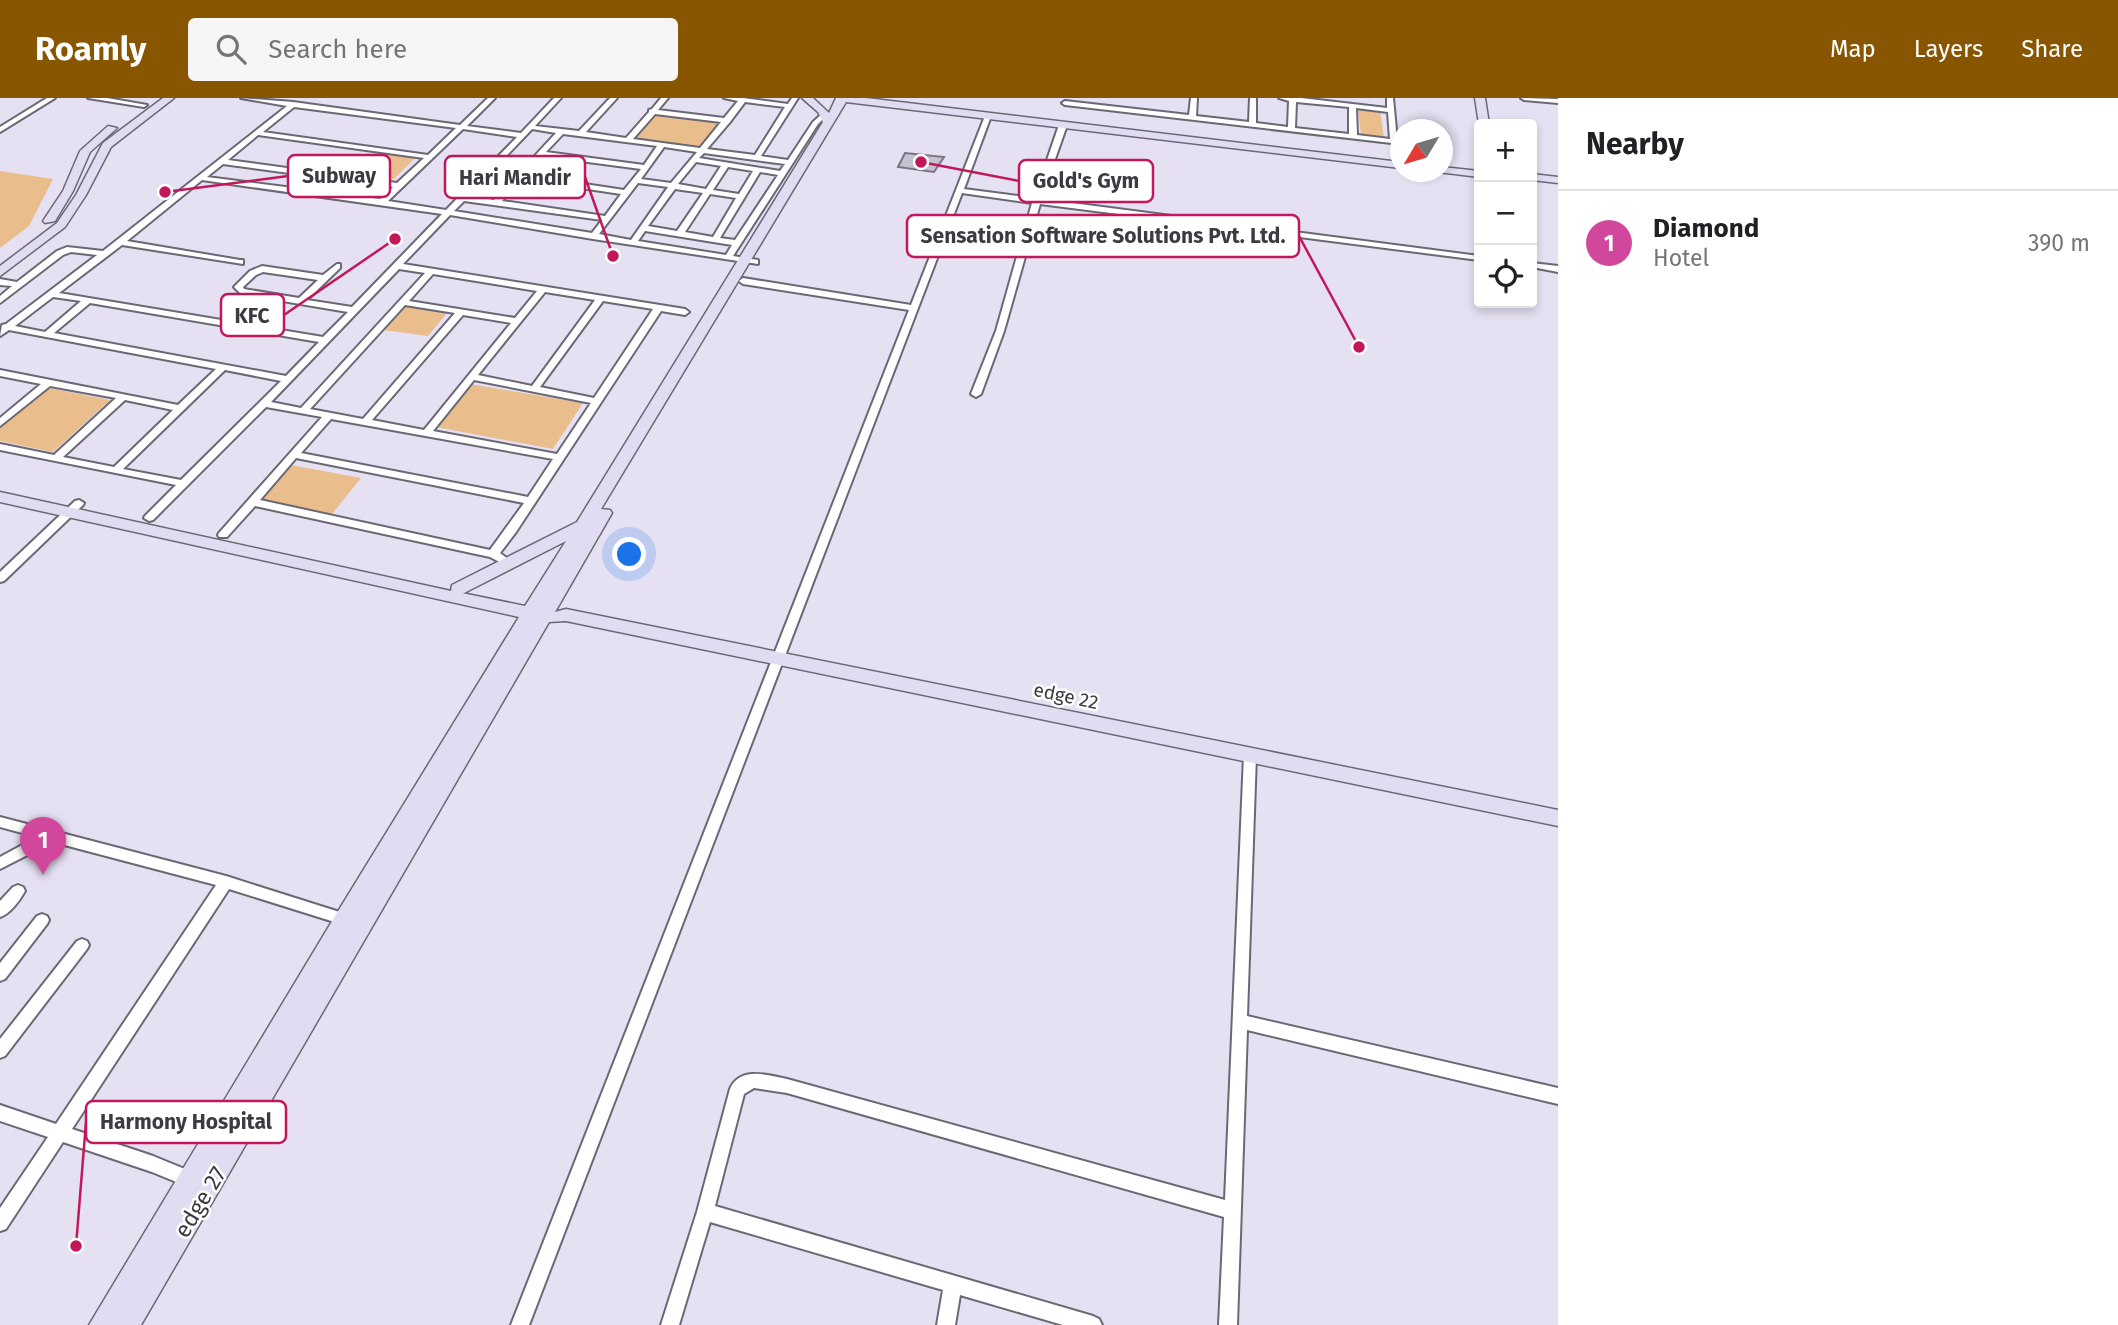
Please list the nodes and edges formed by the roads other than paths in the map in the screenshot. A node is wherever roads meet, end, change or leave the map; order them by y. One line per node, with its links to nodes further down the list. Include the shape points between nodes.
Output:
1 (52, 98): 41 (street)
2 (91, 98): 29 (street)
3 (154, 98): 29 (main road)
4 (169, 98): 105 (main road, via 107,145 61,225)
5 (244, 98): 28 (street)
6 (478, 98): 21 (street)
7 (558, 98): 45 (street)
8 (614, 98): 50 (street)
9 (665, 98): 33 (street)
10 (727, 98): 24 (street)
11 (795, 98): 30 (street)
12 (807, 98): 36 (main road)
13 (846, 98): 34 (main road); 36 (main road); 99 (main road)
14 (876, 98): 22 (main road)
15 (1194, 98): 35 (street)
16 (1253, 98): 42 (street)
17 (1282, 98): 23 (street)
18 (1390, 98): 32 (street)
19 (1480, 98): 38 (main road)
20 (1524, 98): 25 (street)
21 (491, 99): 44 (street)
22 (898, 99): 63 (main road)
23 (1293, 99): 31 (street); 46 (street)
24 (743, 100): 30 (street); 40 (street)
25 (1558, 101)
26 (1096, 102): 27 (street); 35 (street)
27 (1065, 103)
28 (293, 104): 44 (street); 49 (street)
29 (144, 105): 98 (main road, via 89,146 54,215)
30 (790, 106): 59 (street)
31 (1352, 106): 32 (street); 52 (street)
32 (1391, 110): 37 (street)
33 (651, 111): 40 (street); 53 (street)
34 (988, 116): 43 (main road); 78 (street)
35 (1192, 117): 42 (street)
36 (827, 118): 62 (street, via 815,123); 99 (main road)
37 (1393, 119)
38 (1483, 119)
39 (0, 120): 41 (street)
40 (729, 121): 56 (street)
41 (14, 122): 47 (street)
42 (1251, 124): 46 (street)
43 (1063, 125): 64 (main road); 83 (street)
44 (462, 127): 51 (street); 58 (street)
45 (530, 127): 48 (street); 51 (street)
46 (1291, 129): 52 (street)
47 (0, 130)
48 (561, 131): 50 (street); 57 (street)
49 (257, 133): 58 (street); 61 (street)
50 (581, 133): 53 (street)
51 (521, 135): 82 (street)
52 (1353, 136): 54 (street)
53 (629, 139): 55 (street)
54 (1390, 141)
55 (663, 144): 56 (street); 66 (street)
56 (705, 150): 59 (street); 60 (street)
57 (542, 154): 66 (street); 71 (street)
58 (430, 157): 76 (street)
59 (757, 157): 62 (street)
60 (695, 160): 65 (street); 77 (street)
61 (220, 161): 72 (street); 76 (street)
62 (789, 162): 70 (street)
63 (1390, 162)
64 (1390, 162)
65 (726, 165): 67 (street); 79 (street)
66 (645, 167): 73 (street)
67 (758, 169): 70 (street); 81 (street)
68 (1453, 169): 69 (main road)
69 (1474, 171)
70 (781, 173): 94 (street)
71 (521, 177): 80 (street); 85 (street)
72 (200, 178): 84 (street); 92 (street)
73 (636, 180): 77 (street); 80 (street)
74 (1537, 180): 75 (main road)
75 (1558, 182)
76 (399, 186): 84 (street)
77 (673, 187): 79 (street); 88 (street)
78 (961, 191): 83 (street); 119 (street)
79 (708, 192): 81 (street); 89 (street)
80 (626, 193): 87 (street)
81 (742, 197): 91 (street)
82 (462, 198): 85 (street); 86 (street)
83 (1037, 200): 97 (street); 133 (street, via 1000,331)
84 (382, 202): 86 (street)
85 (496, 202): 87 (street)
86 (447, 214): 90 (street); 102 (street)
87 (606, 218): 90 (street)
88 (644, 228): 89 (street); 93 (street)
89 (680, 233): 91 (street)
90 (593, 237): 93 (street)
91 (715, 239): 94 (street)
92 (120, 242): 95 (street); 100 (street)
93 (634, 242): 96 (street)
94 (738, 243): 96 (street)
95 (104, 254): 110 (street, via 60,253); 112 (street)
96 (729, 256): 99 (street)
97 (1474, 257)
98 (0, 261)
99 (750, 261): 108 (main road); 155 (main road)
100 (240, 262)
101 (337, 266): 107 (street)
102 (397, 266): 106 (street); 120 (street)
103 (1537, 266): 104 (street)
104 (1558, 269)
105 (0, 272)
106 (430, 273): 111 (street); 117 (street)
107 (325, 278): 116 (street); 116 (street, via 262,269 238,287)
108 (743, 281): 119 (street); 160 (main road)
109 (0, 282): 110 (street)
110 (19, 285): 114 (street)
111 (542, 290): 113 (street); 123 (street)
112 (52, 294): 115 (street); 124 (street)
113 (600, 299): 118 (street); 132 (street)
114 (0, 300)
115 (88, 300): 125 (street); 126 (street)
116 (302, 300): 120 (street)
117 (402, 302): 121 (street); 138 (street)
118 (658, 308): 122 (street); 135 (street)
119 (914, 308): 161 (street)
120 (354, 310): 126 (street)
121 (461, 312): 123 (street); 140 (street)
122 (685, 312)
123 (517, 321): 129 (street)
124 (2, 329): 125 (street)
125 (47, 335): 127 (street)
126 (325, 340): 130 (street)
127 (223, 368): 130 (street); 137 (street)
128 (0, 373): 131 (street)
129 (473, 377): 132 (street); 142 (street)
130 (287, 379): 136 (street)
131 (49, 382): 134 (street); 141 (street)
132 (534, 389): 135 (street)
133 (976, 394)
134 (122, 398): 137 (street); 146 (street)
135 (597, 401): 145 (street)
136 (264, 404): 138 (street); 148 (street)
137 (180, 408): 147 (street)
138 (304, 410): 139 (street)
139 (329, 415): 140 (street); 144 (street)
140 (366, 421): 142 (street)
141 (0, 423)
142 (427, 432): 145 (street)
143 (0, 447): 146 (street)
144 (296, 455): 151 (street); 152 (street)
145 (558, 457): 151 (street)
146 (57, 458): 147 (street)
147 (117, 470): 148 (street)
148 (185, 484): 154 (street)
149 (0, 487): 153 (main road)
150 (0, 497): 153 (main road)
151 (530, 501): 157 (street)
152 (254, 502): 156 (street); 157 (street)
153 (74, 507): 154 (main road); 158 (street); 160 (main road)
154 (149, 518): 156 (main road)
155 (584, 525): 157 (main road); 160 (main road)
156 (223, 535): 159 (main road)
157 (500, 558): 159 (main road)
158 (0, 578)
159 (458, 589): 160 (main road)
160 (545, 611): 161 (main road, edge 22); 171 (main road, edge 27)
161 (778, 658): 162 (main road, edge 22); 186 (street)
162 (1250, 755): 163 (main road, edge 22); 174 (street)
163 (1558, 818)
164 (0, 822): 165 (street)
165 (52, 836): 166 (street); 167 (street)
166 (0, 863)
167 (226, 882): 171 (street); 178 (street)
168 (18, 891): 169 (street)
169 (0, 911)
170 (42, 919): 173 (street)
171 (350, 927): 179 (main road, edge 27)
172 (82, 945): 175 (street)
173 (0, 974)
174 (1239, 1021): 176 (street); 180 (street)
175 (0, 1051)
176 (1558, 1096)
177 (0, 1113): 178 (street)
178 (61, 1133): 179 (street); 182 (street)
179 (198, 1186): 184 (main road); 185 (main road, edge 27)
180 (1233, 1211): 181 (street, via 752,1080 738,1089); 190 (street)
181 (705, 1212): 183 (street); 187 (street)
182 (0, 1223)
183 (953, 1283): 188 (street); 189 (street)
184 (102, 1325)
185 (127, 1325)
186 (520, 1325)
187 (670, 1325)
188 (946, 1325)
189 (1093, 1325)
190 (1228, 1325)

